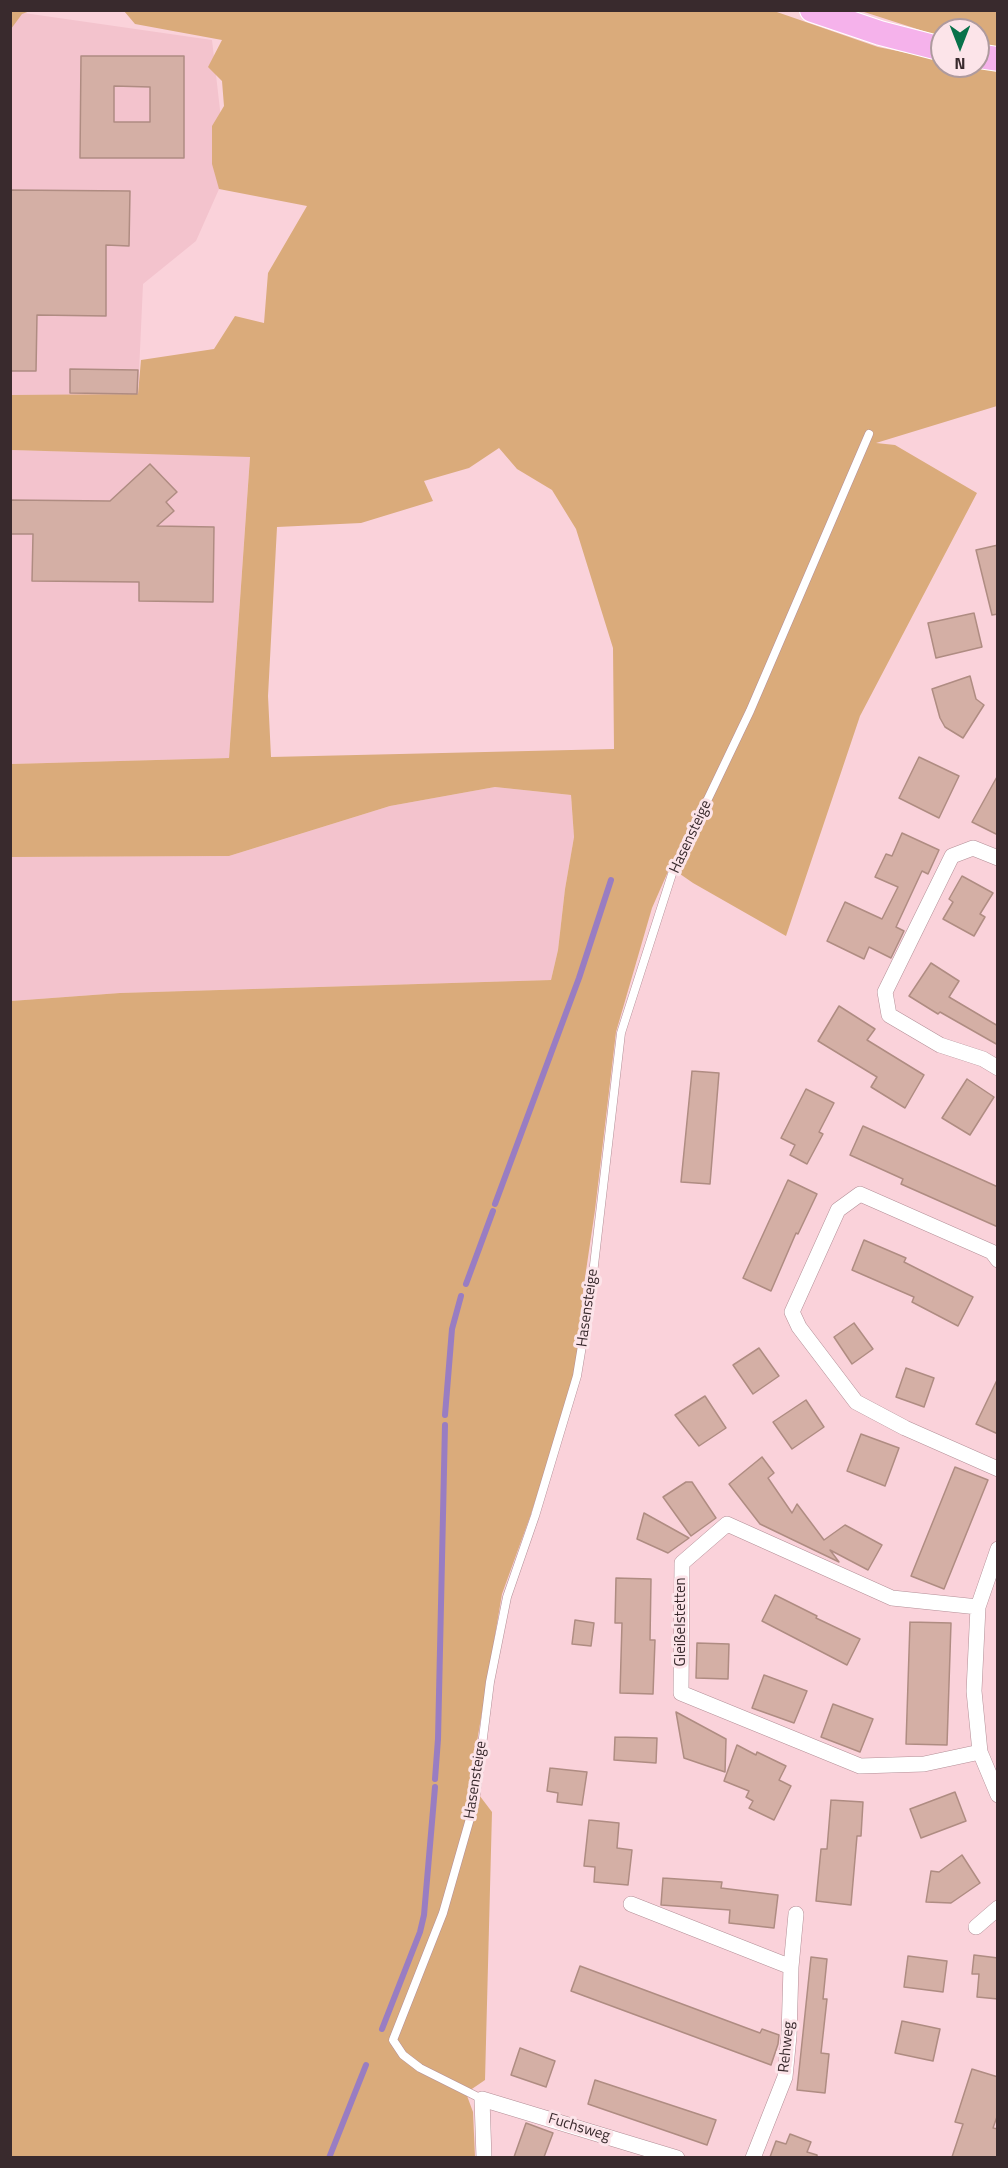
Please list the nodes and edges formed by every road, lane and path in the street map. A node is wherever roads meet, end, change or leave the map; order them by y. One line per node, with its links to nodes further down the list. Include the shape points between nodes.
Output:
1 (812, 10): 2 (main road)
2 (930, 46)
3 (869, 434): 17 (lane, Hasensteige, via 750,711 672,874 621,1033 591,1291 577,1376 507,1597 490,1682 475,1801 443,1913 393,2040 403,2055 420,2068)
4 (998, 858): 5 (street, via 973,848 952,856 885,992 889,1015 940,1045)
5 (998, 1068)
6 (998, 1260): 7 (street, via 992,1252 860,1194 838,1210 792,1312 856,1402)
7 (998, 1469)
8 (998, 1549): 9 (street)
9 (978, 1608): 10 (street, via 974,1691); 10 (street, Gleißelstetten, via 892,1598 726,1524 682,1563 681,1694 860,1766 924,1764)
10 (980, 1752): 11 (street)
11 (998, 1795)
12 (631, 1904): 16 (street)
13 (998, 1908): 15 (street)
14 (796, 1914): 16 (street, Rehweg)
15 (976, 1927)
16 (792, 1966): 20 (street, Rehweg, via 785,2077)
17 (482, 2099): 18 (street); 19 (street, Fuchsweg)
18 (484, 2157)
19 (677, 2157)
20 (753, 2157)

